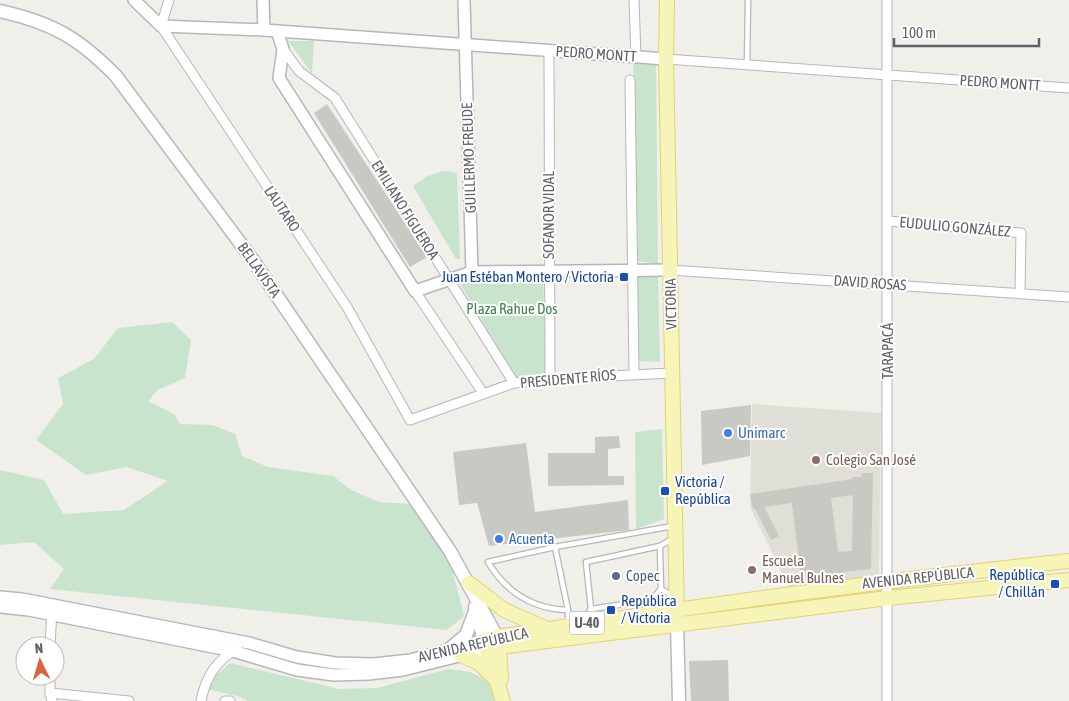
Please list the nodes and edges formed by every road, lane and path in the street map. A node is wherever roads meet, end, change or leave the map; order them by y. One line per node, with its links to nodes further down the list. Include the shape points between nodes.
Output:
1 (134, 0): 10 (street)
2 (169, 0): 10 (street)
3 (263, 0): 11 (street)
4 (464, 0): 13 (street, GUILLERMO FREUDE)
5 (634, 0): 16 (street)
6 (667, 0): 17 (main road, VICTORIA)
7 (748, 0): 18 (lane)
8 (887, 0): 19 (street, TARAPACÁ)
9 (0, 11): 44 (main road, BELLAVISTA, via 34,18 66,35 94,54 116,76 252,259)
10 (162, 26): 11 (street, PEDRO MONTT); 37 (street, LAUTARO, via 347,307)
11 (264, 30): 12 (street, PEDRO MONTT)
12 (277, 31): 13 (street, PEDRO MONTT); 14 (street, EMILIANO FIGUEROA)
13 (465, 45): 15 (street, PEDRO MONTT); 26 (street, GUILLERMO FREUDE)
14 (283, 48): 27 (street, EMILIANO FIGUEROA, via 299,71 335,98); 29 (street, EMILIANO FIGUEROA, via 279,78)
15 (549, 51): 16 (street, PEDRO MONTT); 25 (street, SOFANOR VIDAL)
16 (636, 57): 17 (street, PEDRO MONTT)
17 (666, 59): 18 (street, PEDRO MONTT); 24 (main road, VICTORIA)
18 (747, 65): 19 (street, PEDRO MONTT)
19 (889, 75): 21 (street, PEDRO MONTT); 22 (street, TARAPACÁ)
20 (630, 80): 23 (street)
21 (1069, 88)
22 (889, 221): 28 (street, TARAPACÁ); 30 (street, EUDULIO GONZÁLEZ, via 1021,233)
23 (632, 270): 24 (street); 25 (street); 33 (street)
24 (670, 270): 28 (street, DAVID ROSAS); 32 (main road, VICTORIA)
25 (550, 271): 26 (street); 34 (street, SOFANOR VIDAL)
26 (472, 272): 27 (street)
27 (448, 279): 29 (street); 35 (street, EMILIANO FIGUEROA)
28 (888, 284): 30 (street, DAVID ROSAS); 42 (street, TARAPACÁ)
29 (415, 291): 36 (street, EMILIANO FIGUEROA)
30 (1020, 293): 31 (street, DAVID ROSAS)
31 (1069, 297)
32 (672, 373): 33 (street, PRESIDENTE RÍOS); 38 (main road, VICTORIA)
33 (634, 374): 34 (street, PRESIDENTE RÍOS)
34 (550, 379): 35 (street, PRESIDENTE RÍOS)
35 (514, 384): 36 (street, PRESIDENTE RÍOS)
36 (483, 393): 37 (street, PRESIDENTE RÍOS)
37 (410, 420)
38 (675, 531): 39 (lane); 40 (lane); 49 (main road, VICTORIA)
39 (660, 546): 45 (lane); 52 (lane, via 586,562)
40 (555, 547): 53 (lane); 53 (lane, via 488,562 500,580 517,595 546,608)
41 (1069, 562): 42 (main road, AVENIDA REPÚBLICA)
42 (886, 580): 47 (street, TARAPACÁ); 49 (main road, AVENIDA REPÚBLICA)
43 (1069, 580): 47 (main road, AVENIDA REPÚBLICA)
44 (469, 583): 51 (main road, BELLAVISTA); 58 (main road, via 504,610); 61 (main road, BELLAVISTA)
45 (661, 589): 48 (lane); 49 (lane)
46 (0, 597): 54 (street, AVENIDA REPÚBLICA, via 22,599)
47 (888, 598): 56 (main road, AVENIDA REPÚBLICA); 73 (street, TARAPACÁ)
48 (651, 600): 52 (lane); 55 (lane)
49 (676, 603): 55 (main road, AVENIDA REPÚBLICA / U-40); 56 (main road, VICTORIA)
50 (0, 607): 54 (street, AVENIDA REPÚBLICA)
51 (476, 609): 61 (main road, BELLAVISTA); 63 (main road, via 466,635)
52 (591, 609): 57 (lane)
53 (568, 610): 57 (lane)
54 (51, 611): 59 (street); 60 (street, AVENIDA REPÚBLICA); 62 (street, AVENIDA REPÚBLICA)
55 (659, 612): 57 (main road, AVENIDA REPÚBLICA / U-40)
56 (677, 624): 61 (main road, AVENIDA REPÚBLICA / U-40); 72 (main road)
57 (575, 625): 58 (main road, AVENIDA REPÚBLICA / U-40)
58 (548, 629): 61 (main road, AVENIDA REPÚBLICA / U-40)
59 (50, 636)
60 (248, 643): 62 (street); 63 (street, AVENIDA REPÚBLICA, via 297,657 354,664 410,660)
61 (492, 643): 63 (street, AVENIDA REPÚBLICA); 64 (street, AVENIDA REPÚBLICA); 65 (main road, BELLAVISTA); 67 (main road, BELLAVISTA)
62 (232, 651): 64 (street, AVENIDA REPÚBLICA, via 297,670 353,675 403,670); 69 (street, via 214,667 204,686)
63 (447, 651)
64 (461, 655): 65 (main road, via 479,663)
65 (495, 680): 67 (main road, BELLAVISTA)
66 (51, 697): 68 (street)
67 (503, 700)
68 (130, 701)
69 (201, 701)
70 (224, 701): 71 (street)
71 (230, 701)
72 (679, 701)
73 (887, 701)

